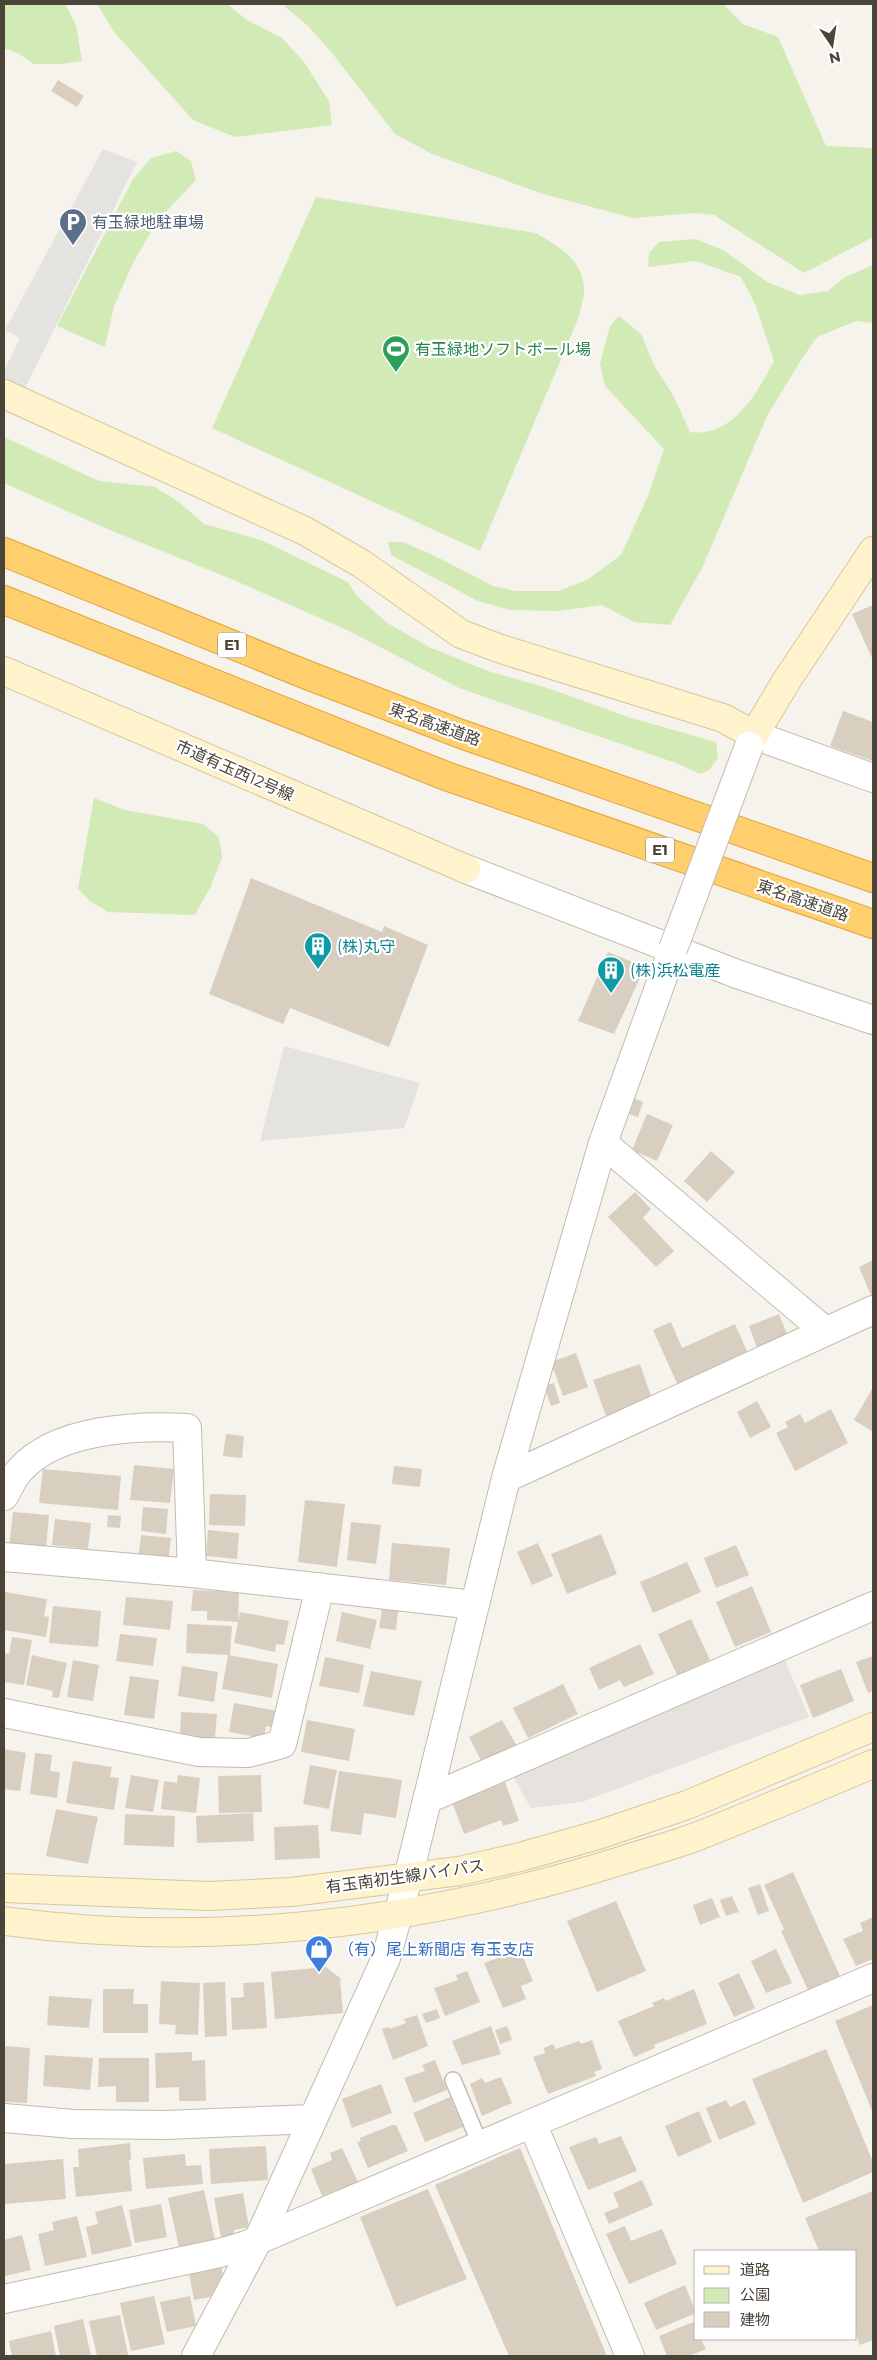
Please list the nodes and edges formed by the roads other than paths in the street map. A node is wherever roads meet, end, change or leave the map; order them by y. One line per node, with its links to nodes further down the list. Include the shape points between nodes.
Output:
1 (4, 394): 6 (street, via 305,530 362,564 461,634 723,718)
2 (873, 551): 6 (street)
3 (9, 553): 8 (highway, 東名高速道路 / E1, via 461,734)
4 (4, 600): 9 (highway, 東名高速道路 / E1, via 446,776)
5 (4, 671): 10 (street, 市道有玉西12号線, via 466,869)
6 (751, 740): 7 (street); 10 (street, bridge)
7 (873, 778)
8 (873, 878)
9 (873, 924)
10 (673, 949): 11 (street); 12 (street)
11 (873, 1020)
12 (603, 1143): 14 (street); 15 (street)
13 (873, 1310): 14 (street)
14 (825, 1331): 15 (street)
15 (506, 1478): 20 (street)
16 (4, 1496): 18 (street, via 20,1470 51,1448 69,1441 102,1432 187,1428)
17 (4, 1557): 18 (street)
18 (192, 1574): 19 (street)
19 (320, 1587): 20 (street); 22 (street, via 282,1744 248,1753 199,1752)
20 (475, 1605): 25 (street)
21 (873, 1606): 25 (street)
22 (4, 1713)
23 (873, 1727): 26 (street, 有玉南初生線バイパス, via 687,1805 598,1835 459,1871)
24 (873, 1764): 28 (street, 有玉南初生線バイパス, via 697,1836 569,1877 478,1900)
25 (428, 1799): 26 (street)
26 (408, 1878): 27 (street, 有玉南初生線バイパス, via 291,1892 210,1896); 28 (street)
27 (4, 1888)
28 (398, 1914): 29 (street, 有玉南初生線バイパス, via 290,1930 210,1933 77,1928); 33 (street, via 379,1975)
29 (4, 1921)
30 (873, 1978): 34 (street)
31 (453, 2080): 35 (lane)
32 (4, 2118): 33 (street, via 73,2124 156,2125)
33 (312, 2119): 36 (street)
34 (532, 2123): 35 (street); 39 (street)
35 (480, 2144): 36 (street)
36 (259, 2238): 37 (street, via 220,2253); 38 (street)
37 (4, 2299)
38 (196, 2356)
39 (630, 2356)

